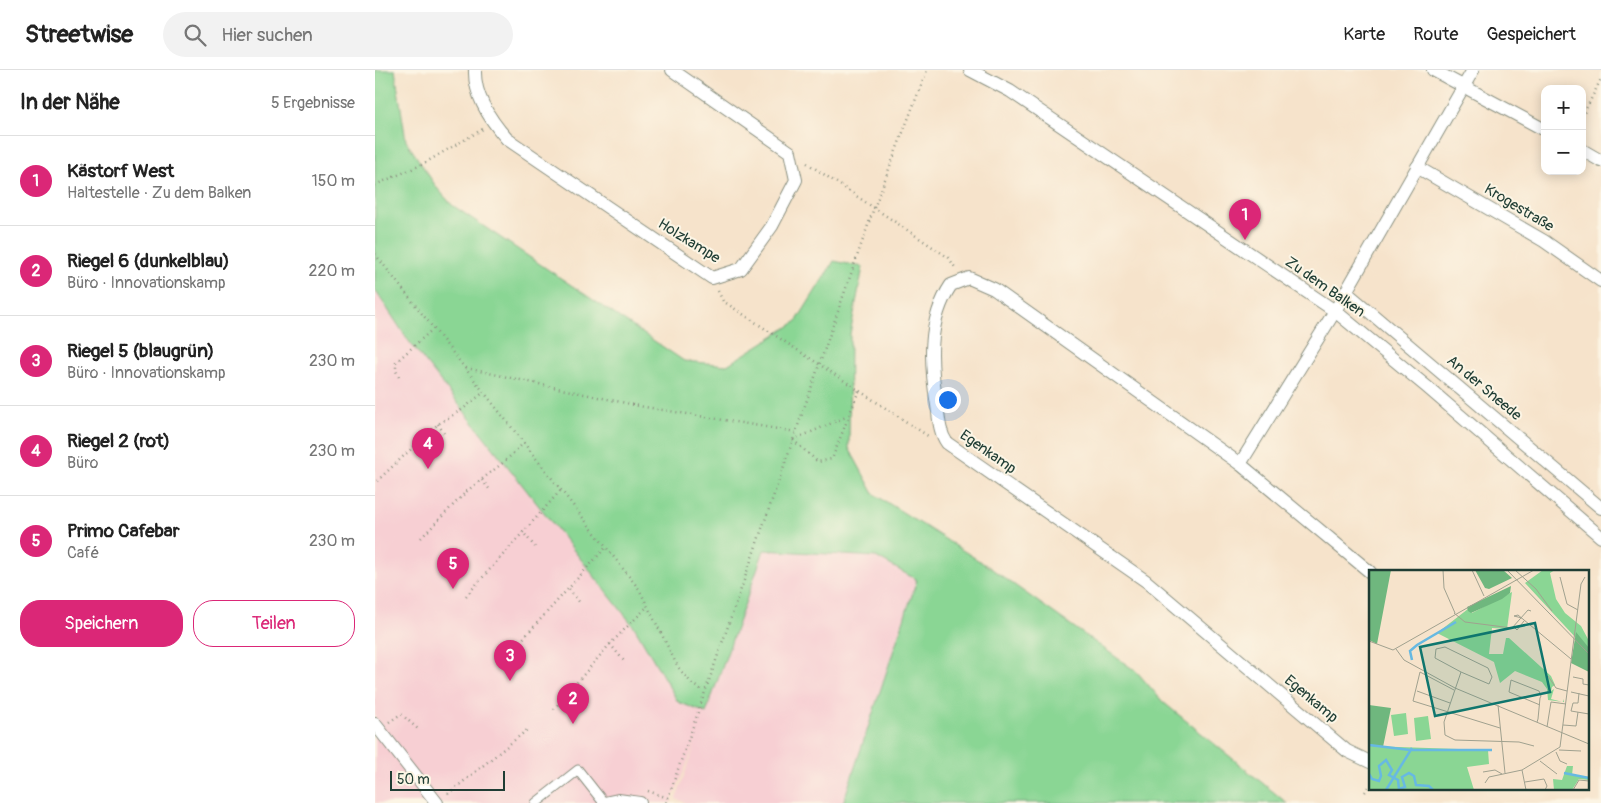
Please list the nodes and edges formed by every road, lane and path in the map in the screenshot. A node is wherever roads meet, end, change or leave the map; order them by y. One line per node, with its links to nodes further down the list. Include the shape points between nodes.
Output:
1 (475, 70): 12 (street, Holzkampe, via 482,103)
2 (672, 70): 14 (street)
3 (927, 70): 19 (path)
4 (969, 70): 10 (street, Zu dem Balken)
5 (989, 70): 10 (street, Zu dem Balken)
6 (1433, 70): 9 (street)
7 (1473, 70): 9 (street)
8 (1601, 79): 11 (path)
9 (1463, 87): 13 (street); 17 (street)
10 (1009, 91): 25 (street, Zu dem Balken)
11 (1586, 109)
12 (493, 123): 18 (path, via 421,165); 21 (street, Holzkampe, via 507,139)
13 (1541, 128)
14 (790, 152): 19 (path); 21 (street, Holzkampe, via 796,180 772,226 741,269)
15 (1586, 152): 16 (street)
16 (1601, 161)
17 (1417, 167): 23 (street, Krogestraße, via 1544,241); 24 (street)
18 (375, 185)
19 (874, 208): 22 (path, via 949,258); 27 (path)
20 (375, 254): 26 (path)
21 (712, 278): 27 (path, via 723,301)
22 (963, 279): 37 (street, Egenkamp, via 951,284 932,343 931,370); 39 (street, via 976,279 994,289)
23 (1601, 281)
24 (1346, 292): 25 (street); 44 (street, An der Sneede)
25 (1335, 311): 39 (street); 46 (street, Zu dem Balken)
26 (434, 328): 28 (path); 29 (path, via 397,362)
27 (820, 365): 30 (path); 34 (path)
28 (465, 368): 31 (path); 34 (path, via 639,406)
29 (399, 377)
30 (859, 390): 32 (path); 37 (path, via 933,440)
31 (484, 392): 33 (path); 38 (path)
32 (848, 416): 36 (path); 36 (path, via 832,459 817,462)
33 (438, 424): 35 (path); 41 (path)
34 (795, 432): 36 (path)
35 (444, 433)
36 (793, 440): 58 (path)
37 (945, 440): 63 (street, Egenkamp, via 1146,581 1347,751)
38 (524, 443): 40 (path); 43 (path)
39 (1240, 464): 50 (street)
40 (482, 480): 42 (path); 47 (path)
41 (377, 481)
42 (490, 490)
43 (561, 490): 45 (path); 49 (path)
44 (1601, 508)
45 (522, 531): 48 (path); 52 (path)
46 (1601, 537)
47 (421, 538)
48 (535, 547)
49 (606, 547): 51 (path); 54 (path, via 639,589)
50 (1369, 570)
51 (569, 589): 53 (path); 56 (path)
52 (466, 596)
53 (580, 603)
54 (648, 606): 55 (path); 58 (path, via 684,677)
55 (611, 644): 57 (path); 59 (path)
56 (511, 653)
57 (624, 661)
58 (704, 691): 66 (path)
59 (554, 709)
60 (377, 727): 61 (path, via 401,714); 67 (street)
61 (419, 730)
62 (527, 730): 67 (path)
63 (1369, 762)
64 (1369, 787): 65 (path)
65 (1365, 792)
66 (668, 798)
67 (437, 803)
68 (536, 803): 69 (street, via 579,770)
69 (604, 803): 70 (street, via 618,800)
70 (640, 803)

